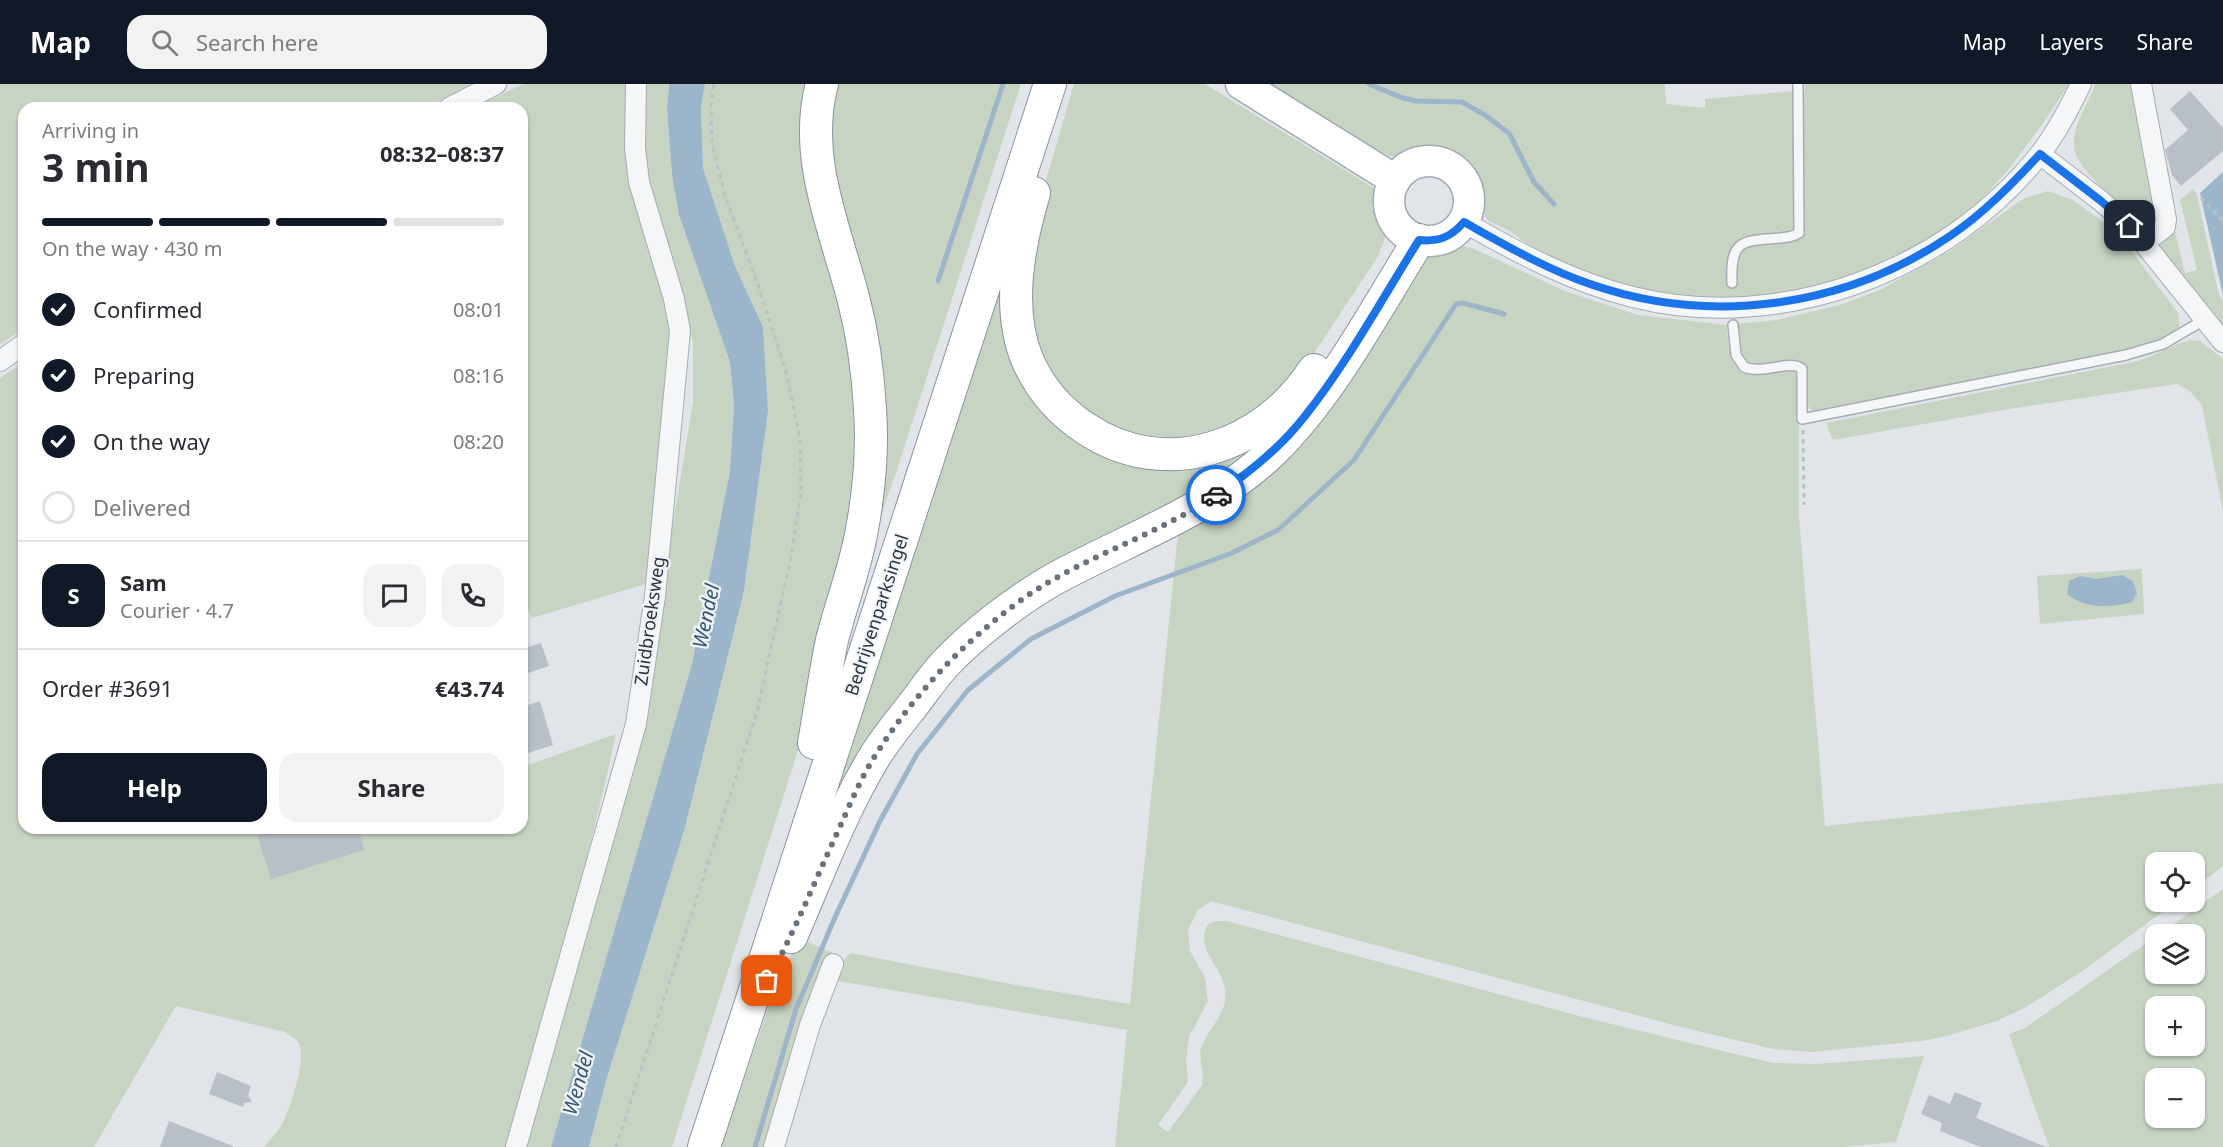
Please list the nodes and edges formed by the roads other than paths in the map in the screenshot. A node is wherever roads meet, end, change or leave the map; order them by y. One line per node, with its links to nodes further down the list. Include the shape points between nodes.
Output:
1 (496, 84): 11 (street)
2 (636, 84): 26 (street, Zuidbroeksweg, via 639,182 680,331 656,596 636,724)
3 (822, 84): 23 (highway, via 816,156 864,353 872,464 861,536 832,641)
4 (1028, 84): 23 (highway, Bedrijvenparksingel)
5 (1050, 84): 25 (highway, Bedrijvenparksingel)
6 (1065, 84): 15 (highway, via 1028,213 1016,283 1018,330 1027,359 1042,386 1066,415 1101,439 1157,456 1196,453 1238,439 1271,418 1310,376 1391,246)
7 (1242, 84): 13 (main road)
8 (1798, 84): 17 (lane, via 1799,233 1740,245 1732,259)
9 (2082, 84): 12 (street)
10 (2141, 84): 16 (street, via 2166,219 2165,227)
11 (460, 102)
12 (2040, 154): 14 (street, via 1978,216 1920,255 1839,290 1760,306 1676,304 1634,297 1558,272); 16 (street, via 2101,201)
13 (1395, 180): 14 (main road, via 1403,171 1422,162 1436,161 1452,167 1469,193); 15 (main road, via 1389,208)
14 (1464, 222): 15 (main road, via 1456,231 1433,241)
15 (1409, 234): 25 (highway, via 1338,369 1304,417 1272,452 1212,498 1026,597 945,664 875,756 788,944)
16 (2145, 242): 18 (street)
17 (1732, 283)
18 (2204, 320): 19 (lane, via 2163,344 2126,355 1802,419 1802,369 1793,364 1758,370 1744,367 1736,355); 20 (street)
19 (1733, 325)
20 (2223, 342)
21 (18, 348): 22 (street)
22 (0, 361)
23 (814, 743): 27 (highway, Bedrijvenparksingel)
24 (833, 964): 29 (street, via 810,1025)
25 (746, 1018): 28 (highway, Bedrijvenparksingel)
26 (516, 1147)
27 (684, 1147)
28 (704, 1147)
29 (774, 1147)

